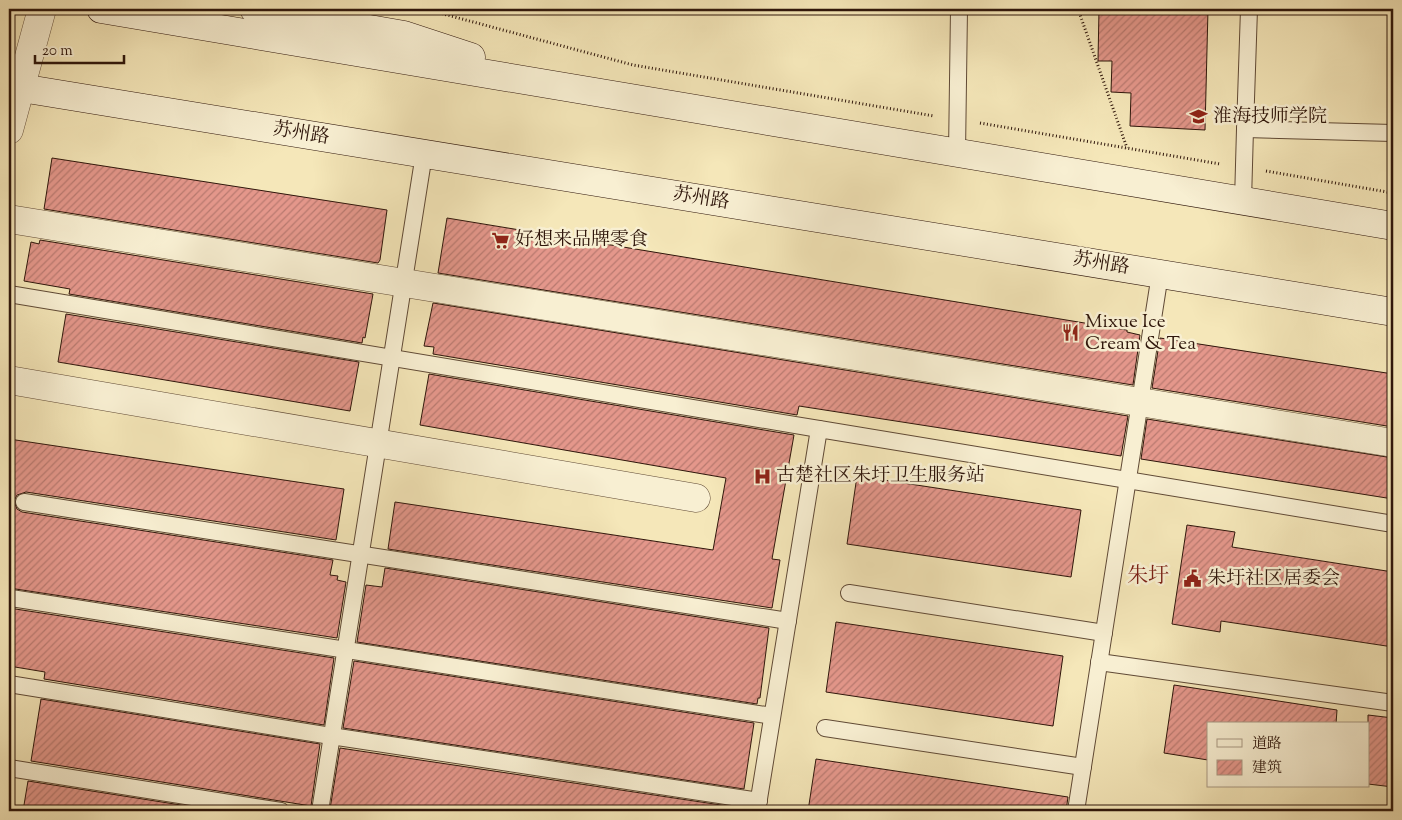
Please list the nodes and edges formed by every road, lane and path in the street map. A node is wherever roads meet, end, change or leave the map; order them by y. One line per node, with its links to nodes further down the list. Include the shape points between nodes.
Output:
1 (42, 9): 9 (main road)
2 (101, 9): 8 (main road)
3 (254, 9): 8 (main road, via 404,35)
4 (424, 9): 10 (path, via 634,64)
5 (959, 9): 10 (lane)
6 (1078, 9): 14 (path)
7 (1249, 9): 11 (lane)
8 (560, 86): 15 (main road)
9 (14, 87): 12 (main road); 16 (main road, 苏州路)
10 (957, 119): 14 (path); 15 (lane)
11 (1245, 129): 13 (lane); 17 (lane)
12 (9, 130)
13 (1393, 133)
14 (1127, 148): 17 (path)
15 (957, 152): 19 (main road)
16 (424, 154): 22 (main road, 苏州路); 23 (lane)
17 (1244, 168): 18 (path); 19 (lane)
18 (1393, 193)
19 (1243, 201): 21 (main road)
20 (9, 219): 23 (main road)
21 (1393, 226)
22 (1160, 274): 25 (main road, 苏州路); 28 (lane)
23 (404, 284): 26 (lane); 28 (main road)
24 (9, 294): 26 (lane)
25 (1393, 312)
26 (392, 358): 29 (lane); 30 (lane)
27 (9, 380): 30 (main road)
28 (1140, 402): 31 (main road); 32 (lane)
29 (818, 429): 32 (lane); 39 (lane)
30 (378, 443): 33 (main road); 36 (lane)
31 (1393, 443)
32 (1128, 481): 35 (lane); 40 (lane)
33 (696, 498)
34 (24, 502): 36 (lane)
35 (1393, 524)
36 (360, 555): 39 (lane); 41 (lane)
37 (849, 592): 40 (lane)
38 (12, 598): 41 (lane)
39 (788, 621): 45 (lane)
40 (1104, 633): 42 (lane)
41 (345, 650): 45 (lane); 47 (lane)
42 (1099, 662): 44 (lane); 48 (lane)
43 (9, 684): 47 (lane)
44 (1393, 703)
45 (772, 716): 50 (lane)
46 (825, 728): 48 (lane)
47 (331, 736): 50 (lane); 52 (lane)
48 (1083, 767): 53 (lane)
49 (9, 768): 51 (lane)
50 (758, 806)
51 (281, 811)
52 (320, 811)
53 (1080, 811)

